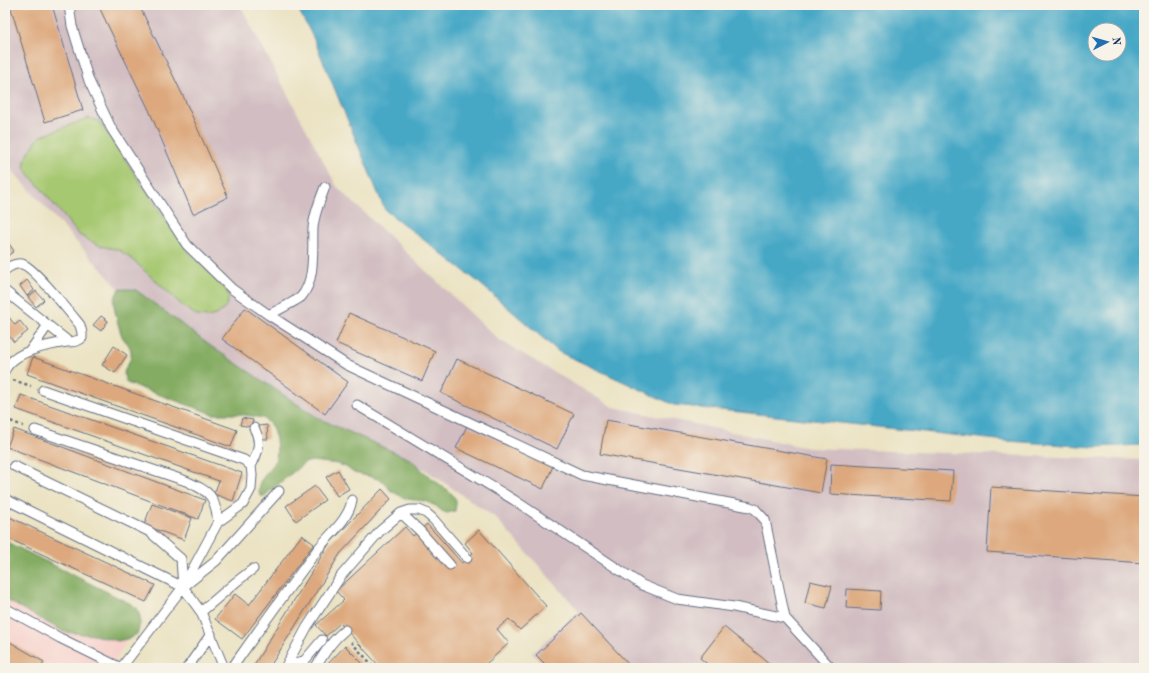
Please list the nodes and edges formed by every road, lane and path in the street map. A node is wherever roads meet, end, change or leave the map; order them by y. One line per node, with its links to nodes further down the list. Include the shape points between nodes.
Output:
1 (69, 5): 5 (lane, via 72,26 90,81 110,128 187,245 232,289)
2 (325, 187): 5 (lane, via 317,207 313,228 314,253 309,282 300,297)
3 (5, 270): 7 (lane, via 13,265 27,265 49,288 80,325 82,338 77,342)
4 (5, 291): 6 (lane)
5 (269, 315): 29 (lane, via 347,365 582,475 755,509 765,520)
6 (48, 325): 7 (lane); 8 (lane)
7 (69, 342): 8 (lane)
8 (30, 351): 9 (lane)
9 (6, 366)
10 (11, 379): 11 (path)
11 (43, 390): 17 (lane, via 244,460)
12 (357, 405): 29 (lane, via 514,500 642,585 677,600 734,607)
13 (5, 420): 15 (path)
14 (254, 428): 17 (lane, via 259,446)
15 (35, 430): 22 (lane, via 204,489 211,496)
16 (14, 466): 26 (lane, via 150,532 181,558)
17 (251, 466): 22 (lane, via 251,488 243,504)
18 (279, 491): 26 (lane, via 216,561)
19 (5, 499): 26 (lane)
20 (352, 500): 36 (lane, via 346,516 319,548)
21 (401, 513): 23 (lane, via 419,510 426,513); 24 (lane); 37 (lane, via 380,531 307,627)
22 (218, 522): 26 (lane)
23 (467, 558)
24 (450, 565)
25 (253, 569): 28 (lane)
26 (183, 587): 28 (lane); 33 (lane)
27 (5, 608): 33 (lane)
28 (201, 612): 31 (lane)
29 (785, 618): 40 (lane)
30 (343, 631): 38 (lane, via 325,651); 39 (path)
31 (211, 634): 34 (lane); 35 (lane)
32 (322, 640): 37 (lane, via 305,660)
33 (121, 668)
34 (187, 668)
35 (224, 668)
36 (232, 668)
37 (285, 668)
38 (315, 668)
39 (375, 668)
40 (831, 668)

